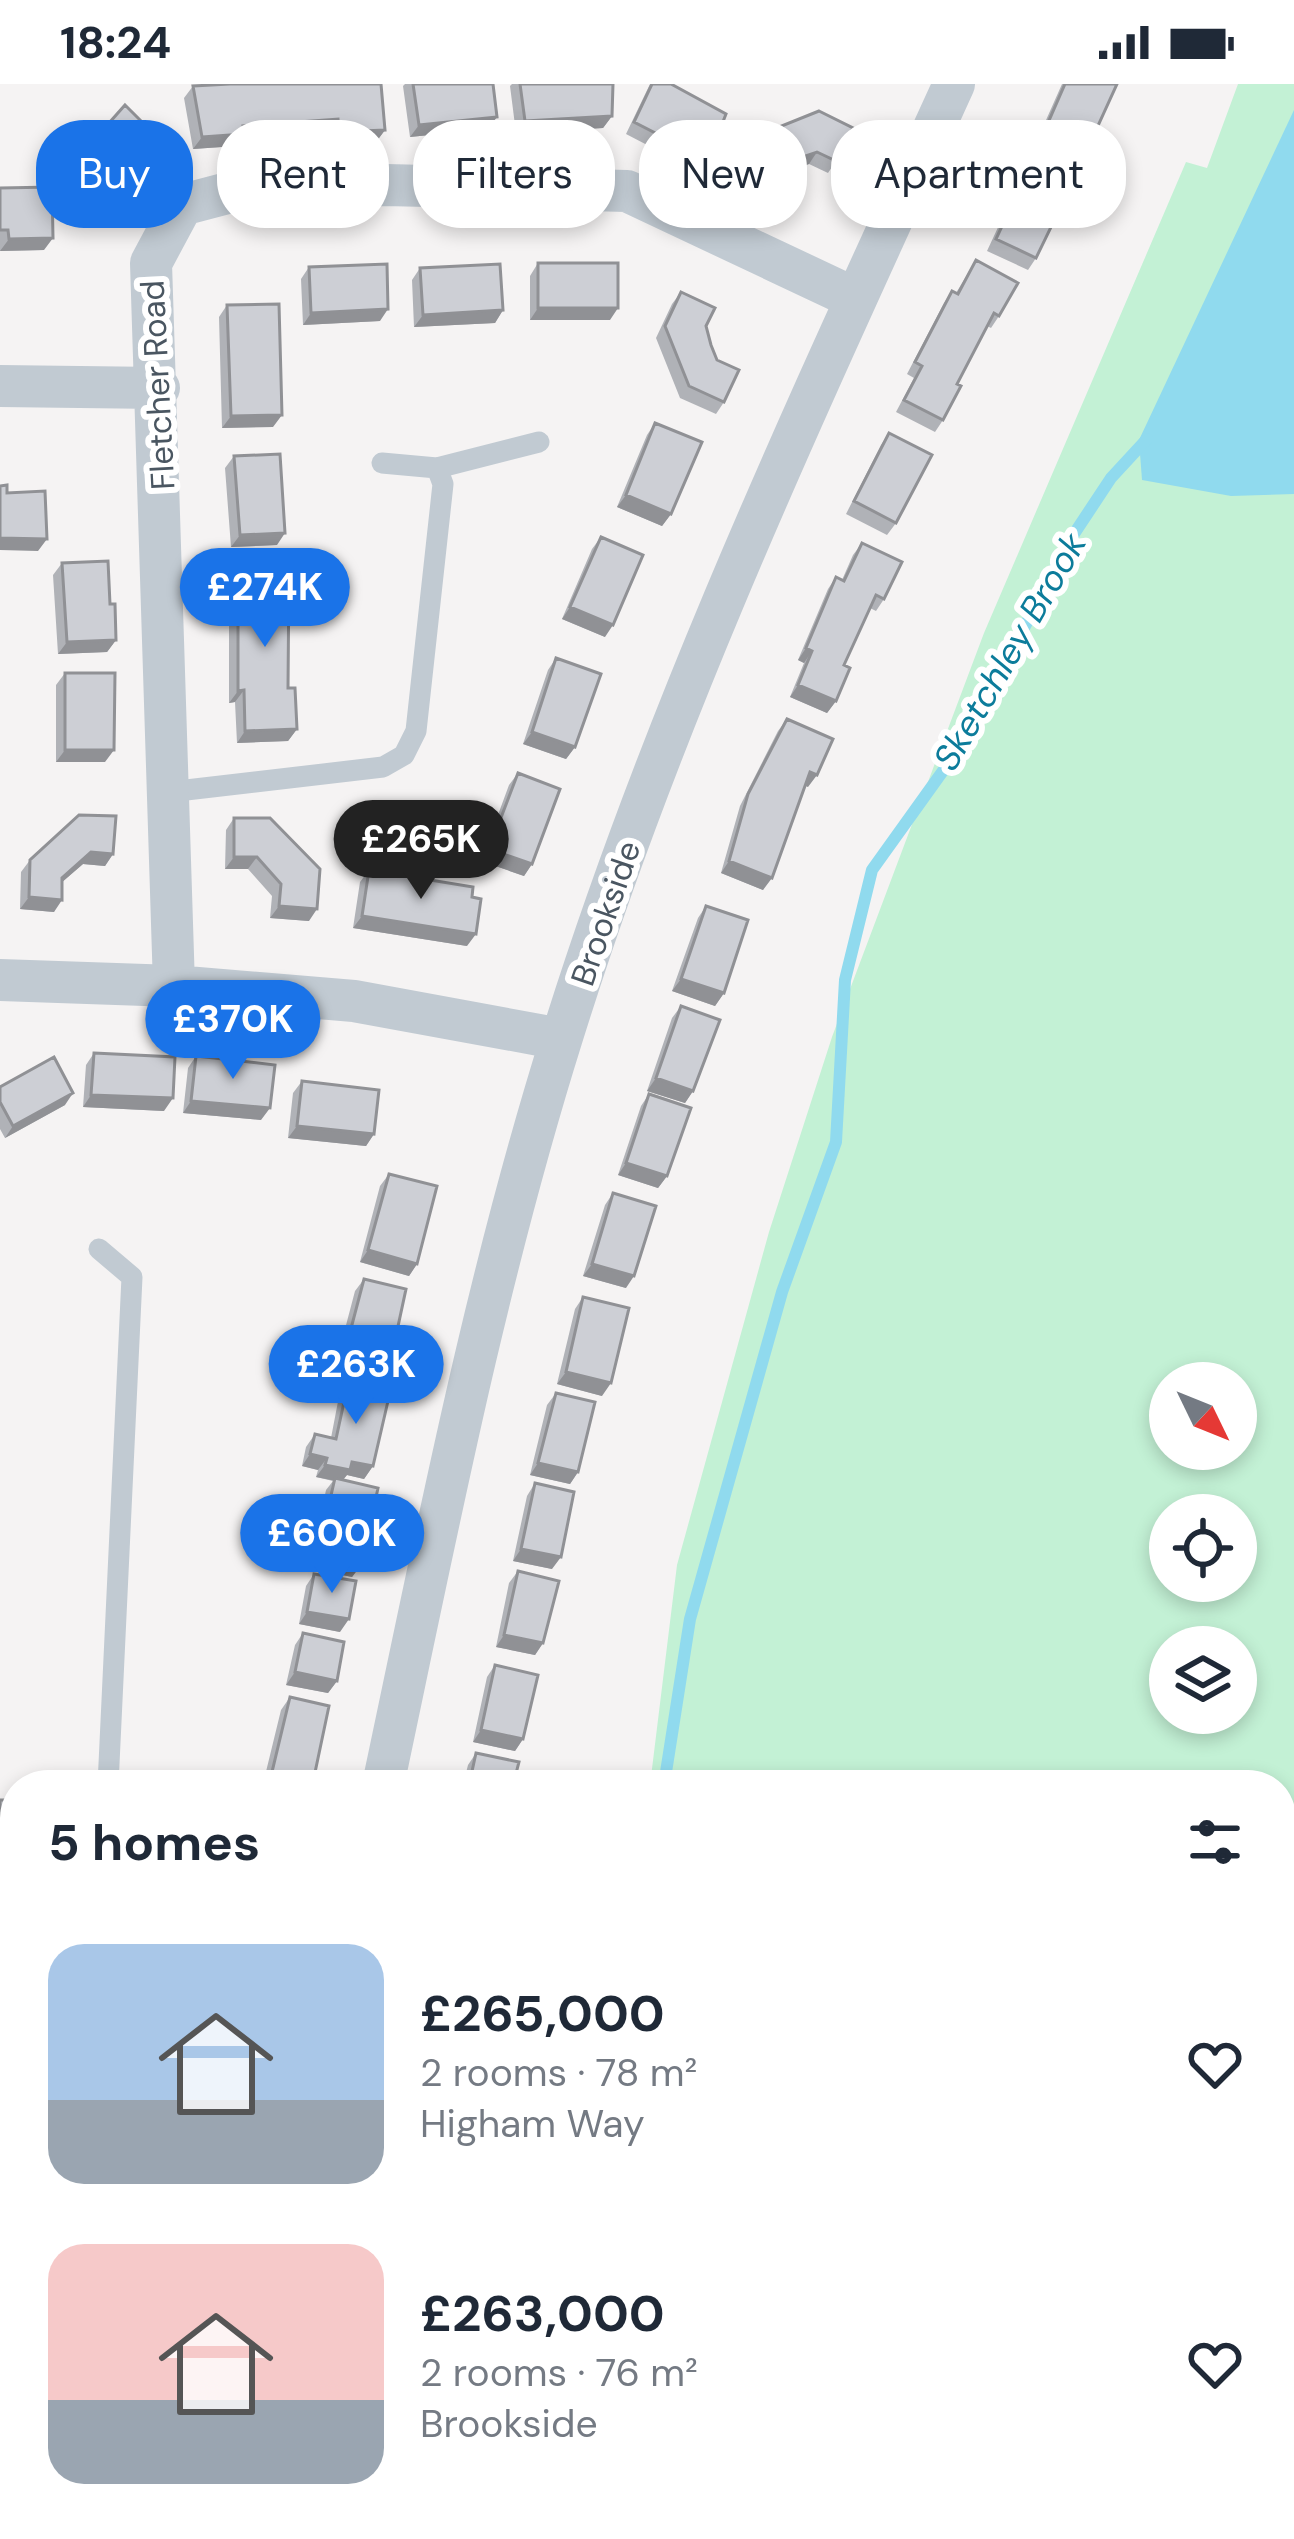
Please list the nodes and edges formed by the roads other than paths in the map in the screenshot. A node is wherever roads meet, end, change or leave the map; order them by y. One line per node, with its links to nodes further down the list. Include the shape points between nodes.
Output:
1 (954, 84): 2 (street, Brookside)
2 (856, 299): 4 (street, Fletcher Road, via 627,191 386,184 239,190 182,205 151,262); 11 (street, Brookside, via 738,562)
3 (0, 386): 4 (street)
4 (159, 388): 8 (street, Fletcher Road)
5 (539, 442): 7 (lane)
6 (382, 464): 7 (lane)
7 (437, 468): 8 (lane, via 443,484 416,731 404,755 382,767)
8 (170, 792): 10 (street, Fletcher Road)
9 (0, 980): 10 (street)
10 (175, 986): 11 (street, via 354,1001)
11 (561, 1039): 14 (street, Brookside, via 467,1388)
12 (99, 1249): 13 (lane, via 132,1276)
13 (109, 1770)
14 (386, 1770)

